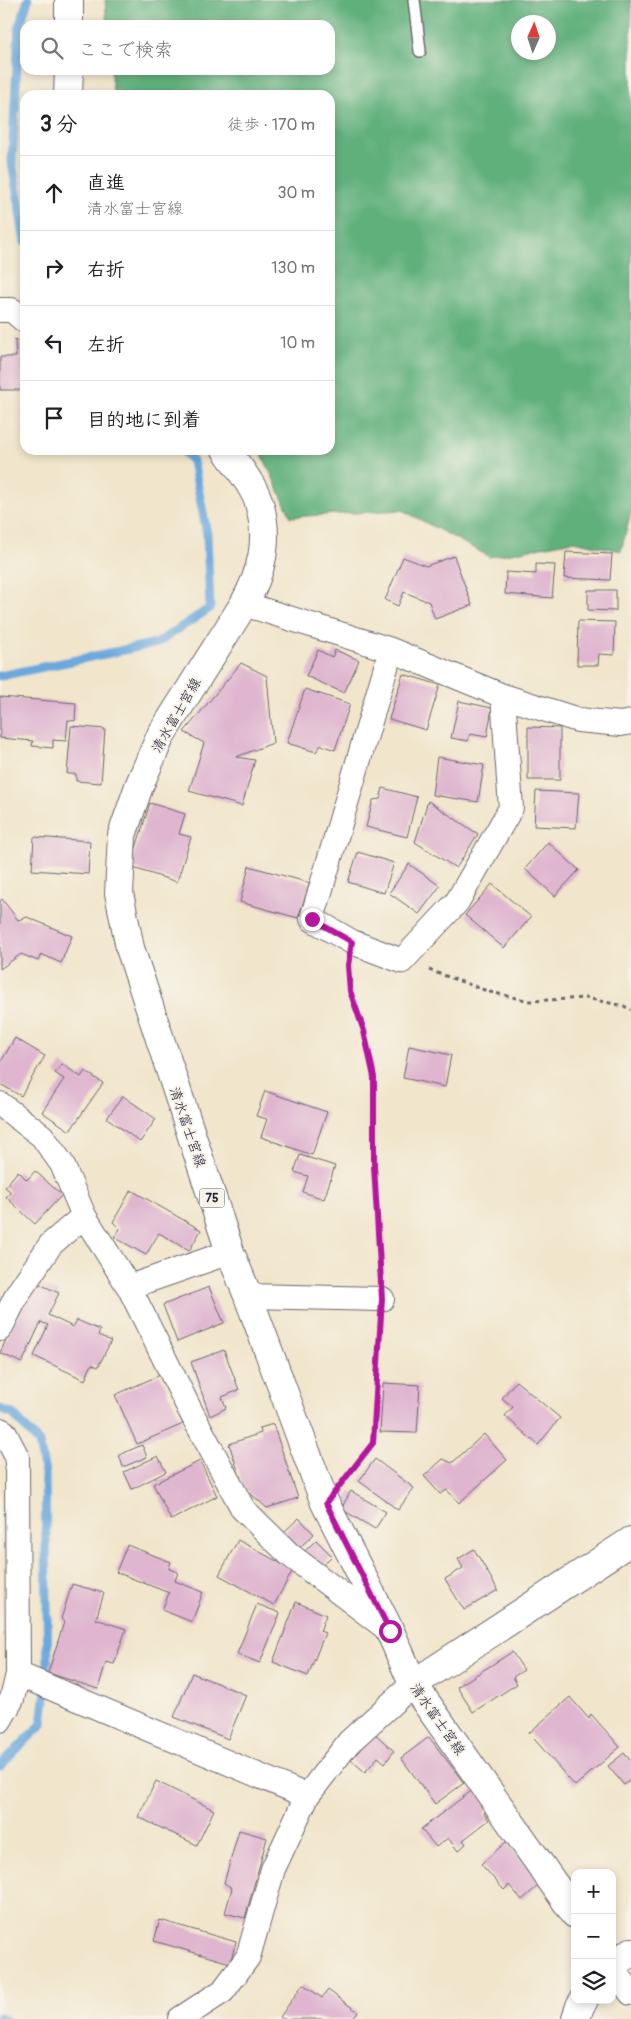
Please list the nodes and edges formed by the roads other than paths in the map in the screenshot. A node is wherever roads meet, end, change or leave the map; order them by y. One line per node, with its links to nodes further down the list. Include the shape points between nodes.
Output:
1 (69, 0): 3 (main road)
2 (414, 0): 4 (lane)
3 (69, 20)
4 (420, 51)
5 (69, 75): 6 (main road)
6 (68, 90)
7 (0, 310): 8 (street, via 12,310)
8 (20, 317)
9 (230, 455): 10 (main road, 清水富士宮線 / 75, via 258,502 264,532 257,582)
10 (244, 604): 11 (street); 16 (main road, 清水富士宮線 / 75, via 161,735 122,835 119,893 135,965)
11 (391, 650): 12 (street); 12 (street, via 312,919 352,942 402,961 457,902 511,808)
12 (503, 696): 13 (street, via 578,720)
13 (631, 722)
14 (0, 1104): 15 (street, via 42,1136 62,1164)
15 (84, 1216): 17 (street); 20 (street, via 51,1244 18,1293)
16 (230, 1252): 17 (street); 18 (main road, 清水富士宮線 / 75)
17 (129, 1287): 23 (street, via 243,1509 290,1555)
18 (248, 1296): 19 (street); 23 (main road, 清水富士宮線 / 75, via 326,1503)
19 (382, 1299)
20 (0, 1330)
21 (0, 1430): 24 (street, via 17,1457)
22 (631, 1540): 25 (main road)
23 (390, 1631): 25 (main road, 清水富士宮線 / 75)
24 (18, 1674): 26 (street, via 12,1699); 27 (street)
25 (413, 1684): 27 (street, via 349,1742); 28 (main road, 清水富士宮線 / 75)
26 (0, 1720)
27 (307, 1796): 34 (street, via 273,1869 248,1957 223,1990)
28 (571, 1908)
29 (631, 1952): 30 (main road)
30 (616, 1963)
31 (616, 1972): 32 (street)
32 (631, 1993)
33 (581, 2004): 35 (main road)
34 (180, 2019)
35 (576, 2019)

